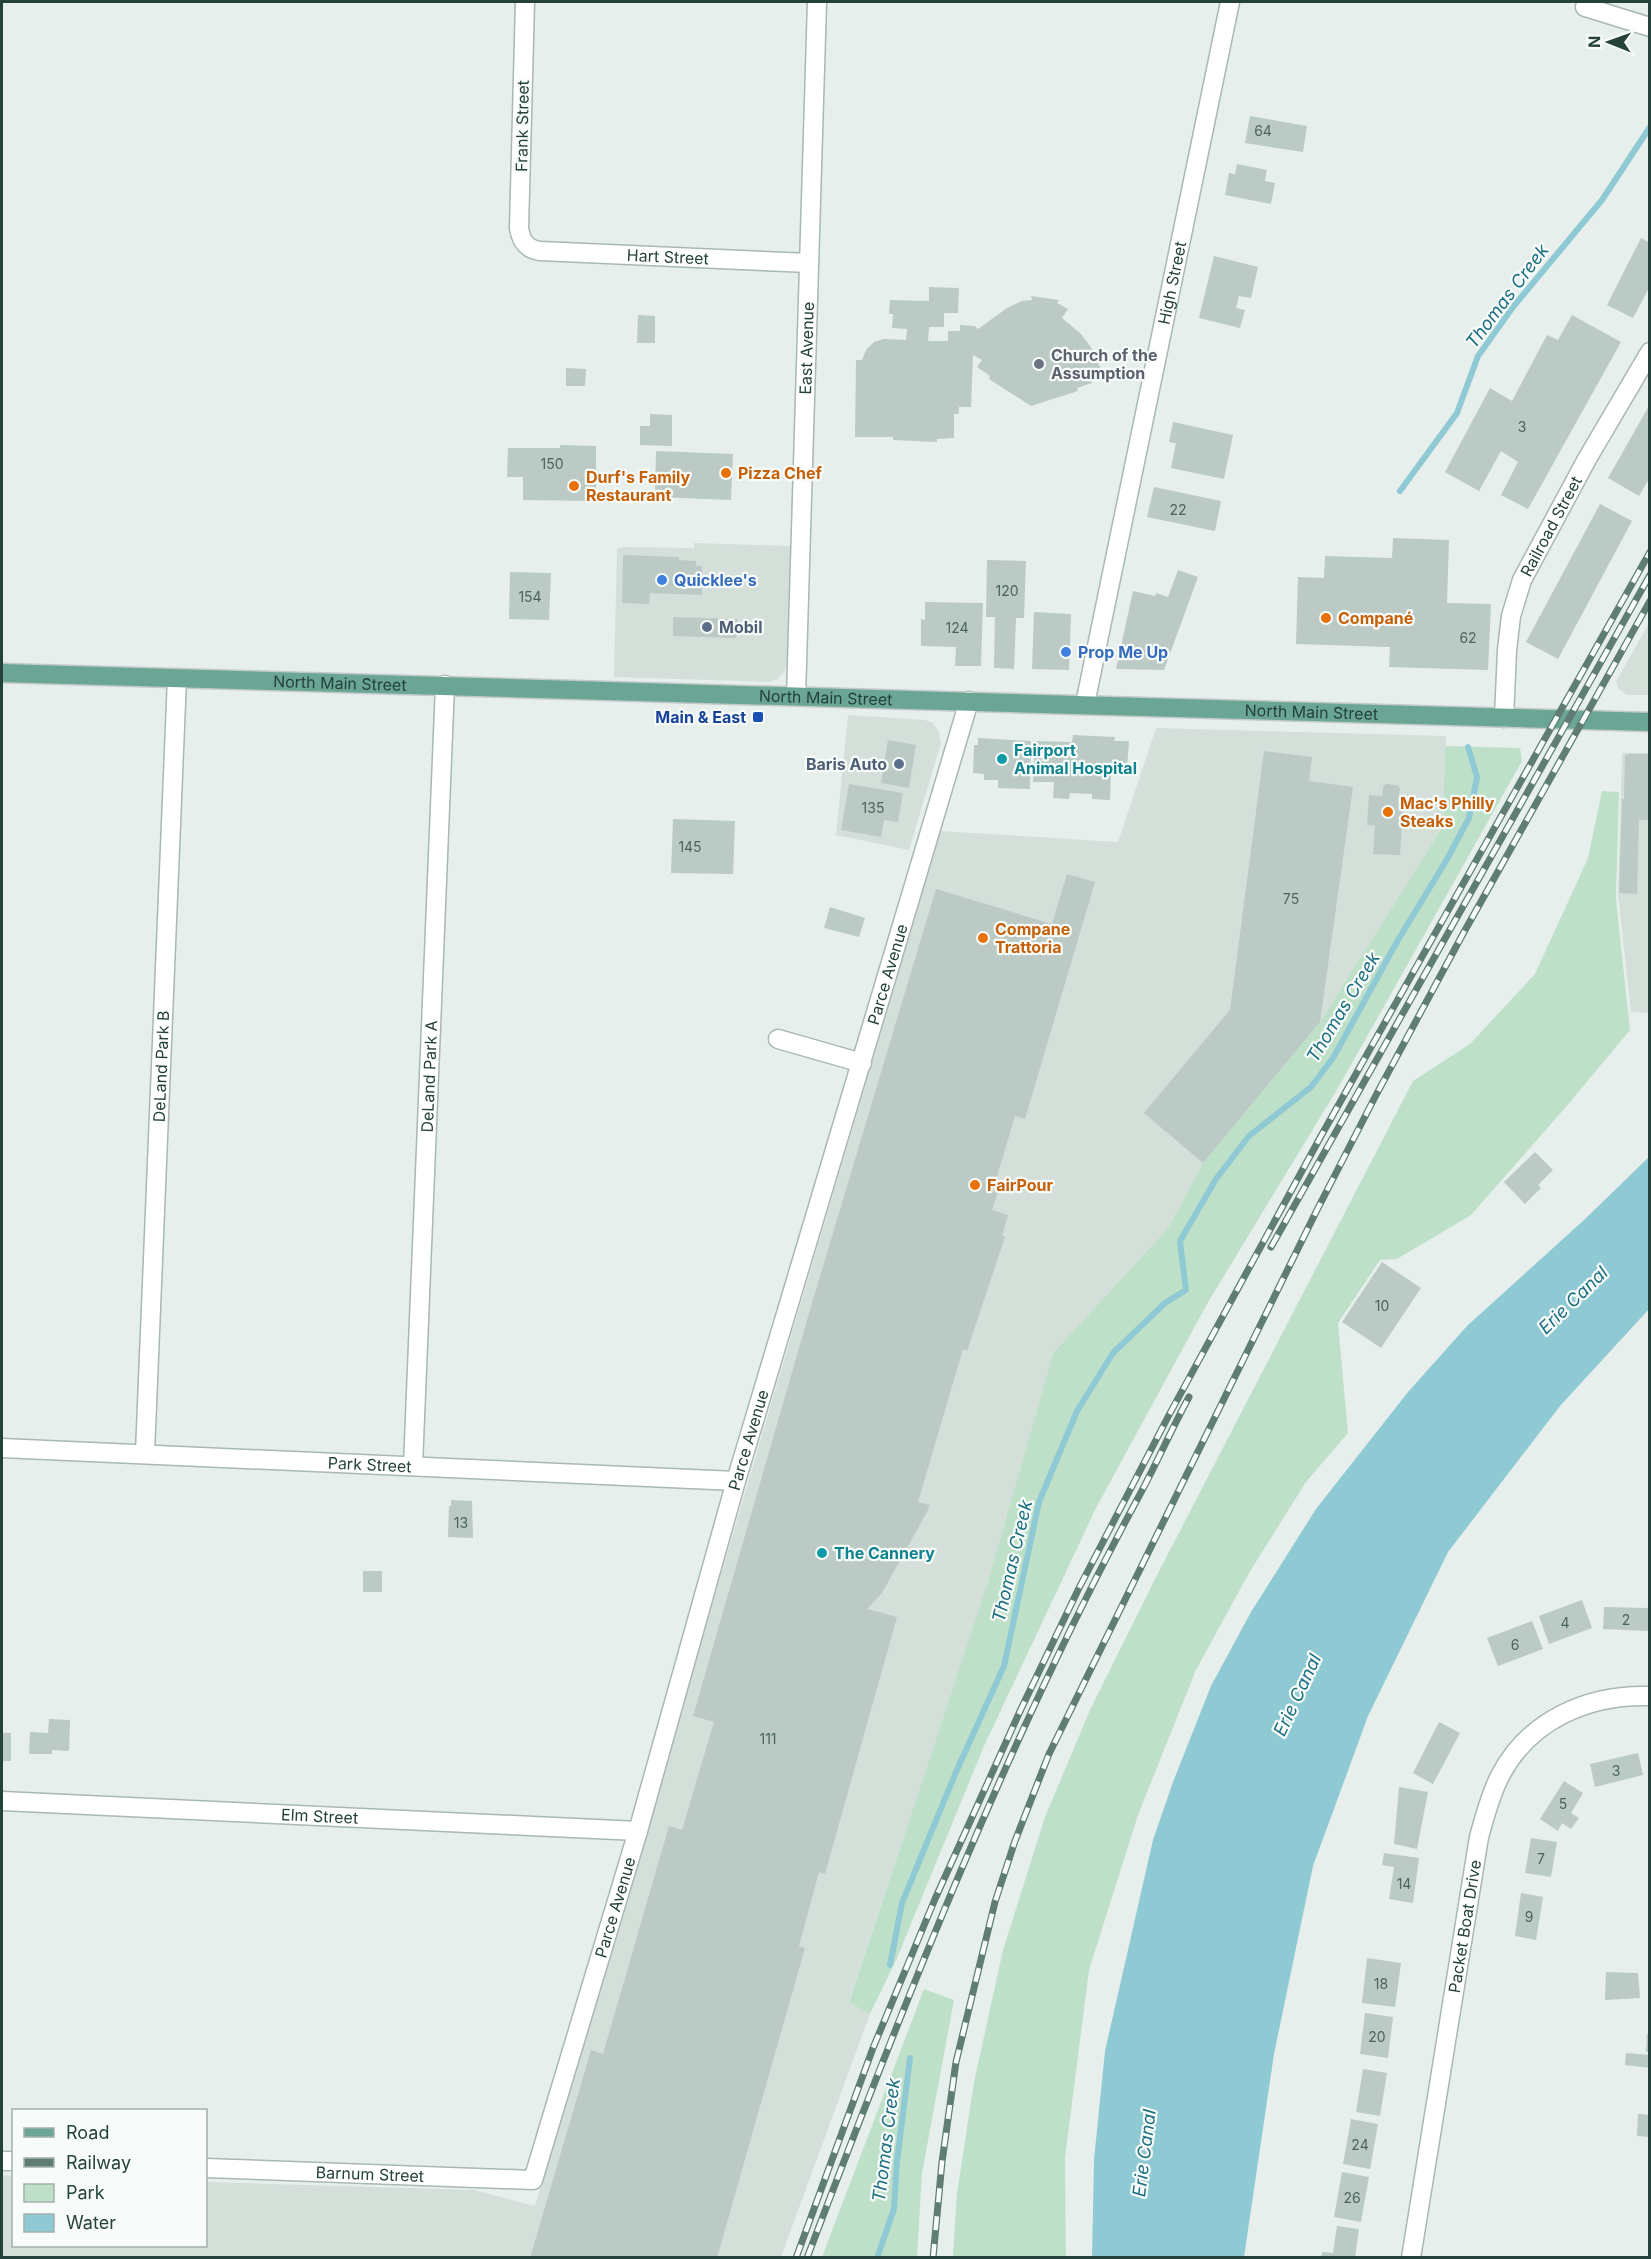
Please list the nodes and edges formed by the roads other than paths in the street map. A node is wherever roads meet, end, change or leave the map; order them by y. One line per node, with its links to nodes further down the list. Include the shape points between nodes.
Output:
1 (525, 2): 6 (street, Frank Street, via 519,228)
2 (817, 2): 7 (street, East Avenue)
3 (1230, 2): 14 (street, High Street)
4 (1585, 7): 5 (street)
5 (1650, 27)
6 (528, 248): 7 (street, Hart Street)
7 (809, 263): 12 (street, East Avenue)
8 (1650, 352): 15 (street, Railroad Street, via 1522,580 1511,616)
9 (2, 673): 10 (main road, North Main Street)
10 (177, 678): 11 (main road, North Main Street); 20 (street, DeLand Park B)
11 (444, 686): 12 (main road, North Main Street); 21 (street, DeLand Park A)
12 (796, 696): 13 (main road, North Main Street)
13 (969, 701): 14 (main road, North Main Street); 18 (street, Parce Avenue)
14 (1085, 704): 15 (main road, North Main Street)
15 (1504, 718): 16 (main road, North Main Street)
16 (1650, 722)
17 (778, 1039): 18 (street)
18 (862, 1063): 22 (street, Parce Avenue)
19 (2, 1448): 20 (street, Park Street)
20 (145, 1454): 21 (street, Park Street)
21 (413, 1466): 22 (street, Park Street)
22 (736, 1481): 25 (street, Parce Avenue)
23 (1650, 1696): 28 (street, Packet Boat Drive, via 1582,1704 1558,1715 1534,1733 1500,1775 1479,1837)
24 (2, 1801): 25 (street, Elm Street)
25 (638, 1831): 27 (street, Parce Avenue)
26 (207, 2168): 27 (street, Barnum Street)
27 (533, 2180)
28 (1411, 2258)

